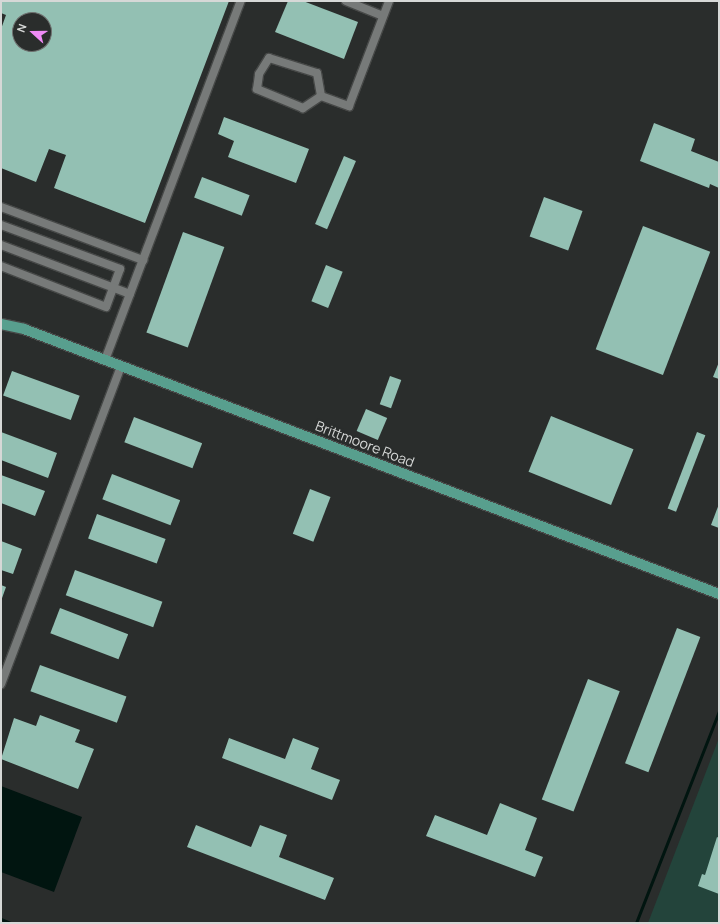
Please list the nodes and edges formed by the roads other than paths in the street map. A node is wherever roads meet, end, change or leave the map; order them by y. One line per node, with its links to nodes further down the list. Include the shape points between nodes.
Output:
1 (241, 1): 9 (lane)
2 (346, 1): 4 (lane)
3 (389, 1): 4 (lane)
4 (383, 16): 5 (lane, via 349,106)
5 (321, 96): 5 (lane, via 317,73 269,58 259,74 257,89 303,108)
6 (1, 207): 9 (lane)
7 (1, 225): 11 (lane, via 120,269)
8 (1, 245): 11 (lane)
9 (143, 260): 12 (lane)
10 (1, 266): 11 (lane, via 106,307)
11 (113, 288): 12 (lane)
12 (130, 294): 14 (lane)
13 (1, 324): 14 (main road, Brittmoore Road, via 24,329)
14 (105, 360): 15 (main road, Brittmoore Road)
15 (121, 366): 16 (main road, Brittmoore Road); 17 (lane)
16 (719, 594)
17 (1, 684)

